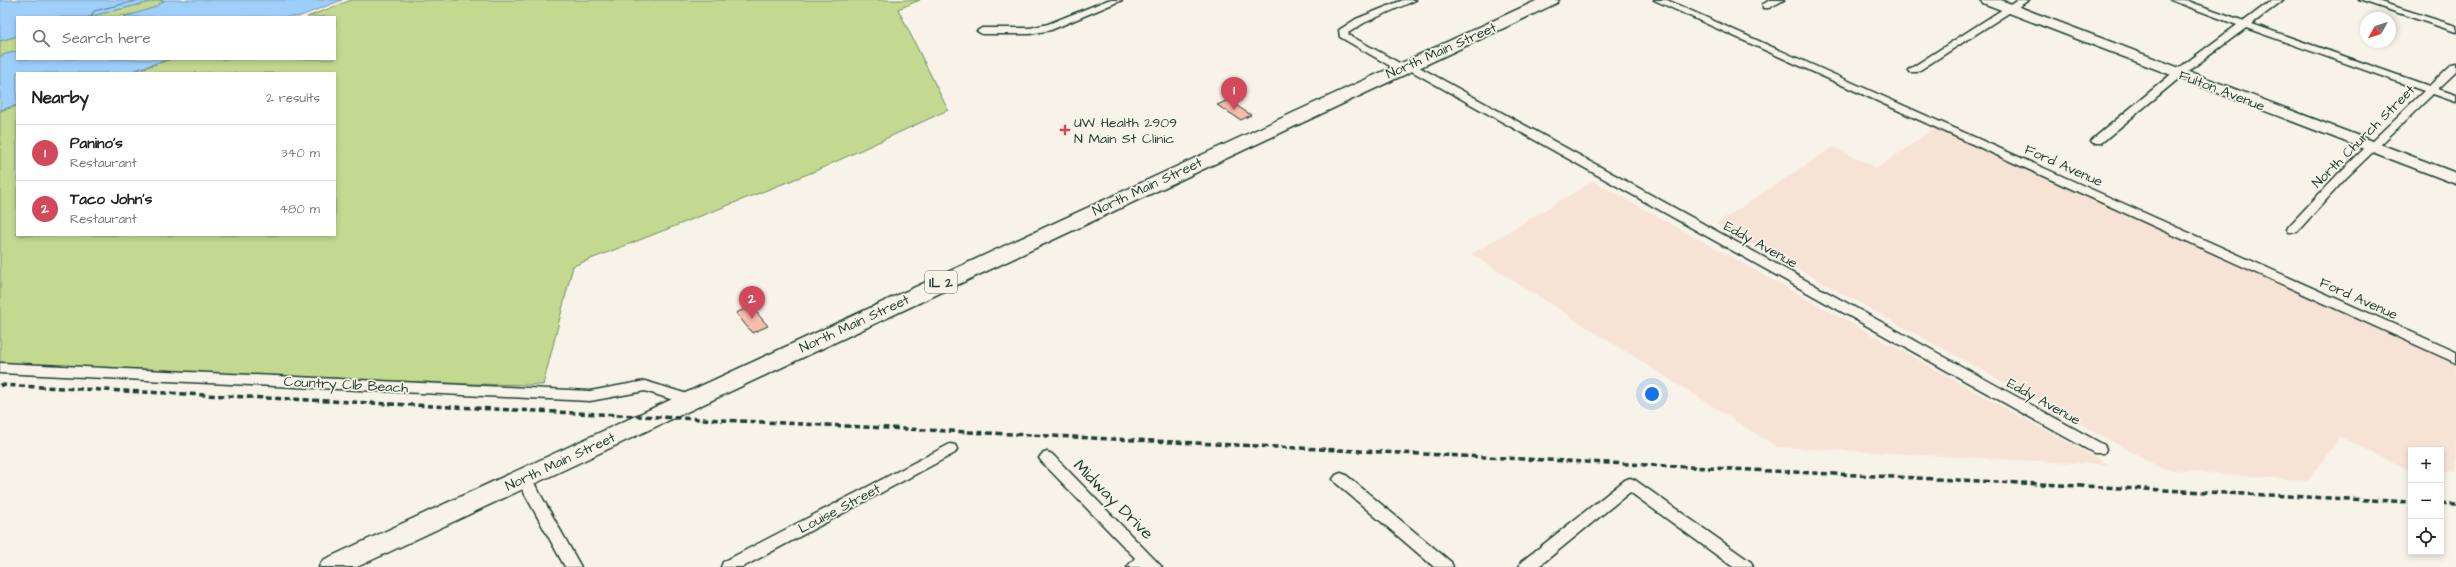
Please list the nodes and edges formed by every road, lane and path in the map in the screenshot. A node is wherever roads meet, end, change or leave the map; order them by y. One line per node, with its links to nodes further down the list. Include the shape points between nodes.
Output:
1 (1117, 0): 15 (street, via 1051,27 1030,31)
2 (1410, 0): 16 (street, Eddy Avenue, via 1360,21 1343,32 1345,37)
3 (1551, 0): 16 (main road, North Main Street / IL 2)
4 (1659, 0): 26 (street, Ford Avenue)
5 (1778, 0): 11 (street)
6 (1988, 0): 12 (street, Fulton Avenue)
7 (2024, 0): 12 (street)
8 (2176, 0): 13 (street)
9 (2278, 0): 13 (street)
10 (2364, 0): 14 (street)
11 (1766, 6)
12 (2011, 9): 18 (street); 19 (street, Fulton Avenue)
13 (2244, 24): 19 (street); 20 (street)
14 (2456, 30)
15 (982, 31)
16 (1404, 66): 28 (main road, North Main Street / IL 2); 30 (street, Eddy Avenue)
17 (2456, 66): 20 (street, North Church Street)
18 (1913, 70)
19 (2179, 73): 22 (street); 23 (street, Fulton Avenue)
20 (2431, 90): 21 (street); 23 (street, North Church Street)
21 (2456, 99)
22 (2097, 141)
23 (2372, 147): 24 (street, Fulton Avenue); 25 (street, North Church Street)
24 (2456, 179)
25 (2293, 229)
26 (2456, 358)
27 (0, 368): 28 (street, Country Clb Beach, via 590,396 644,386)
28 (689, 400): 32 (main road, North Main Street / IL 2)
29 (950, 449): 37 (street, Louise Street)
30 (2099, 449)
31 (1047, 458): 34 (street, Midway Drive)
32 (524, 478): 35 (main road, North Main Street / IL 2); 36 (street)
33 (1341, 479): 38 (street)
34 (1145, 565)
35 (332, 567)
36 (573, 567)
37 (729, 567)
38 (1445, 567)
39 (1527, 567): 40 (street, via 1630,484)
40 (1745, 567)

